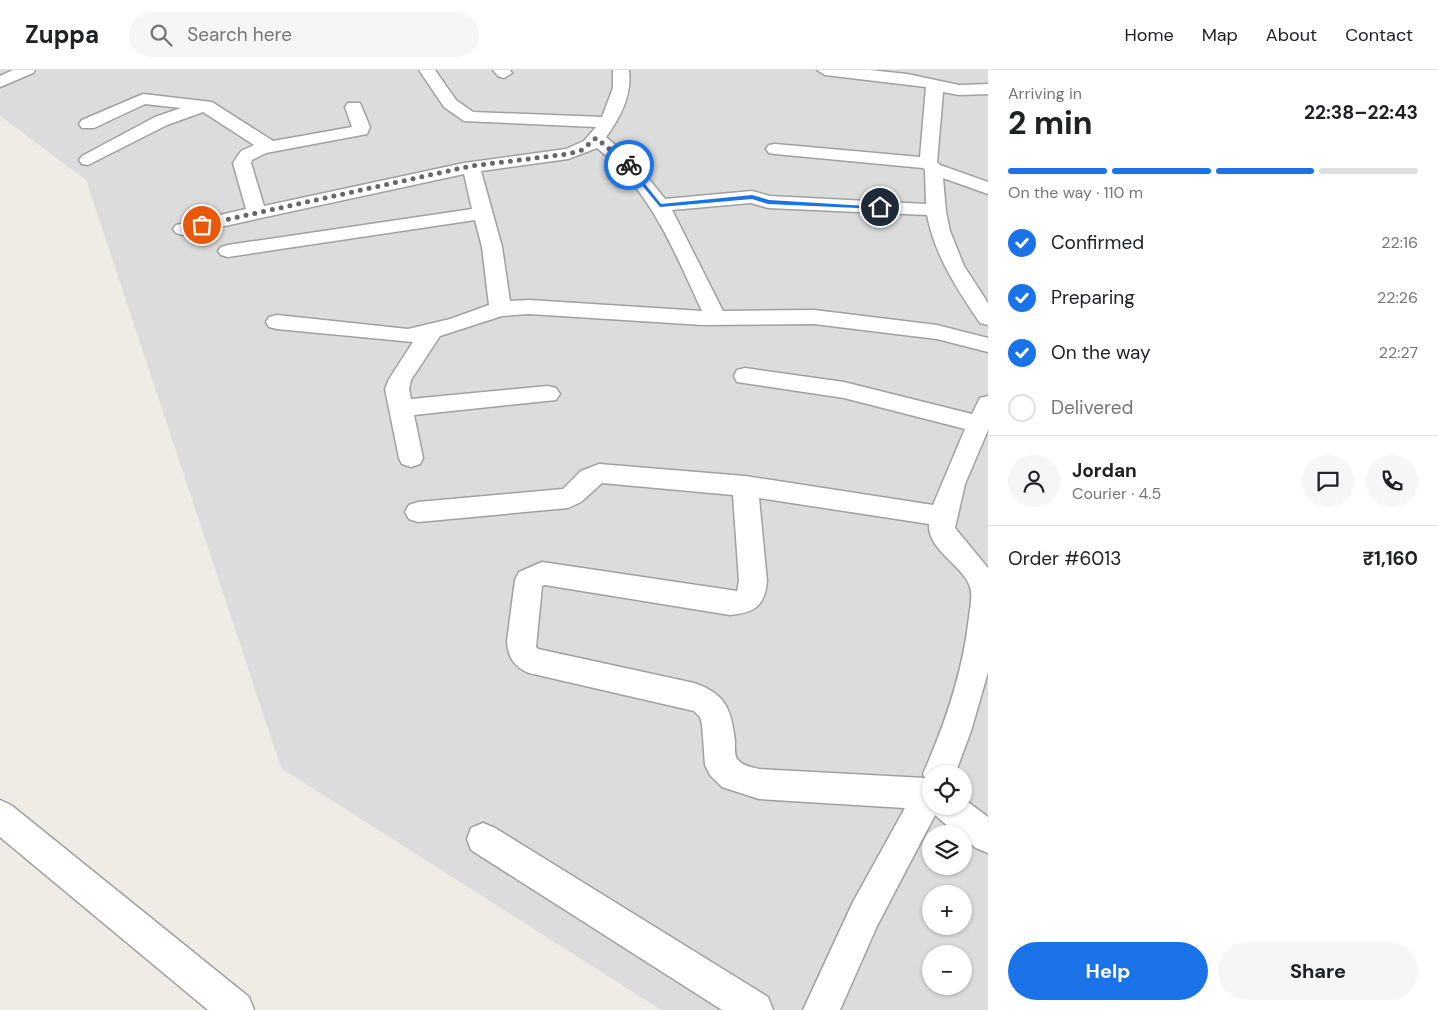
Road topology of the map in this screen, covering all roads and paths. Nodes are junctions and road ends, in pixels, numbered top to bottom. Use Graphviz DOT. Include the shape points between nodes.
graph roads {
  1 [pos="27,70"];
  2 [pos="427,70"];
  3 [pos="621,70"];
  4 [pos="826,70"];
  5 [pos="937,80"];
  6 [pos="0,82"];
  7 [pos="988,89"];
  8 [pos="206,106"];
  9 [pos="354,107"];
  10 [pos="88,124"];
  11 [pos="601,130"];
  12 [pos="270,147"];
  13 [pos="775,150"];
  14 [pos="88,160"];
  15 [pos="471,166"];
  16 [pos="931,166"];
  17 [pos="988,188"];
  18 [pos="660,206"];
  19 [pos="375,208"];
  20 [pos="936,210"];
  21 [pos="483,212"];
  22 [pos="257,213"];
  23 [pos="183,229"];
  24 [pos="228,251"];
  25 [pos="500,309"];
  26 [pos="716,318"];
  27 [pos="988,318"];
  28 [pos="278,322"];
  29 [pos="430,332"];
  30 [pos="988,345"];
  31 [pos="745,376"];
  32 [pos="548,394"];
  33 [pos="401,408"];
  34 [pos="982,427"];
  35 [pos="411,458"];
  36 [pos="745,486"];
  37 [pos="418,512"];
  38 [pos="943,516"];
  39 [pos="946,765"];
  40 [pos="922,791"];
  41 [pos="923,815"];
  42 [pos="963,815"];
  43 [pos="0,816"];
  44 [pos="988,837"];
  45 [pos="483,839"];
  46 [pos="236,1010"];
  47 [pos="755,1010"];
  48 [pos="821,1010"];
  1 -- 6 [label="street"];
  2 -- 11 [label="street" via="451,106 470,117"];
  3 -- 11 [label="street" via="619,96"];
  4 -- 5 [label="street"];
  5 -- 7 [label="street" via="959,90"];
  5 -- 16 [label="street"];
  8 -- 10 [label="street" via="143,99"];
  8 -- 12 [label="street"];
  8 -- 14 [label="street" via="161,121"];
  9 -- 12 [label="street" via="361,130"];
  11 -- 15 [label="street" via="582,150 568,154"];
  11 -- 18 [label="street"];
  12 -- 22 [label="street" via="252,151 242,163"];
  13 -- 16 [label="street"];
  15 -- 19 [label="street"];
  15 -- 21 [label="street"];
  16 -- 17 [label="street"];
  16 -- 20 [label="street"];
  18 -- 20 [label="street" via="752,197 768,202"];
  18 -- 26 [label="street"];
  19 -- 21 [label="street"];
  19 -- 22 [label="street"];
  19 -- 24 [label="street"];
  20 -- 27 [label="street" via="938,225 957,274"];
  21 -- 25 [label="street" via="492,247"];
  22 -- 23 [label="street"];
  25 -- 26 [label="street" via="529,307"];
  25 -- 29 [label="street"];
  26 -- 30 [label="street" via="814,317 937,332"];
  28 -- 29 [label="street" via="408,336"];
  29 -- 33 [label="street" via="400,380 397,389"];
  31 -- 34 [label="street" via="844,390"];
  32 -- 33 [label="street"];
  33 -- 35 [label="street"];
  34 -- 38 [label="street"];
  36 -- 37 [label="street" via="599,473 591,476 577,494 568,498"];
  36 -- 38 [label="street"];
  36 -- 40 [label="street" via="753,581 752,594 743,602 730,603 542,573 529,580 522,651 529,660 694,696 709,704 720,741 721,765 733,776 759,784"];
  38 -- 39 [label="street" via="942,531 952,546 972,564 984,586 988,610 986,652"];
  41 -- 48 [label="street" via="865,914"];
  42 -- 44 [label="street"];
  43 -- 46 [label="street"];
  45 -- 47 [label="street"];
}
